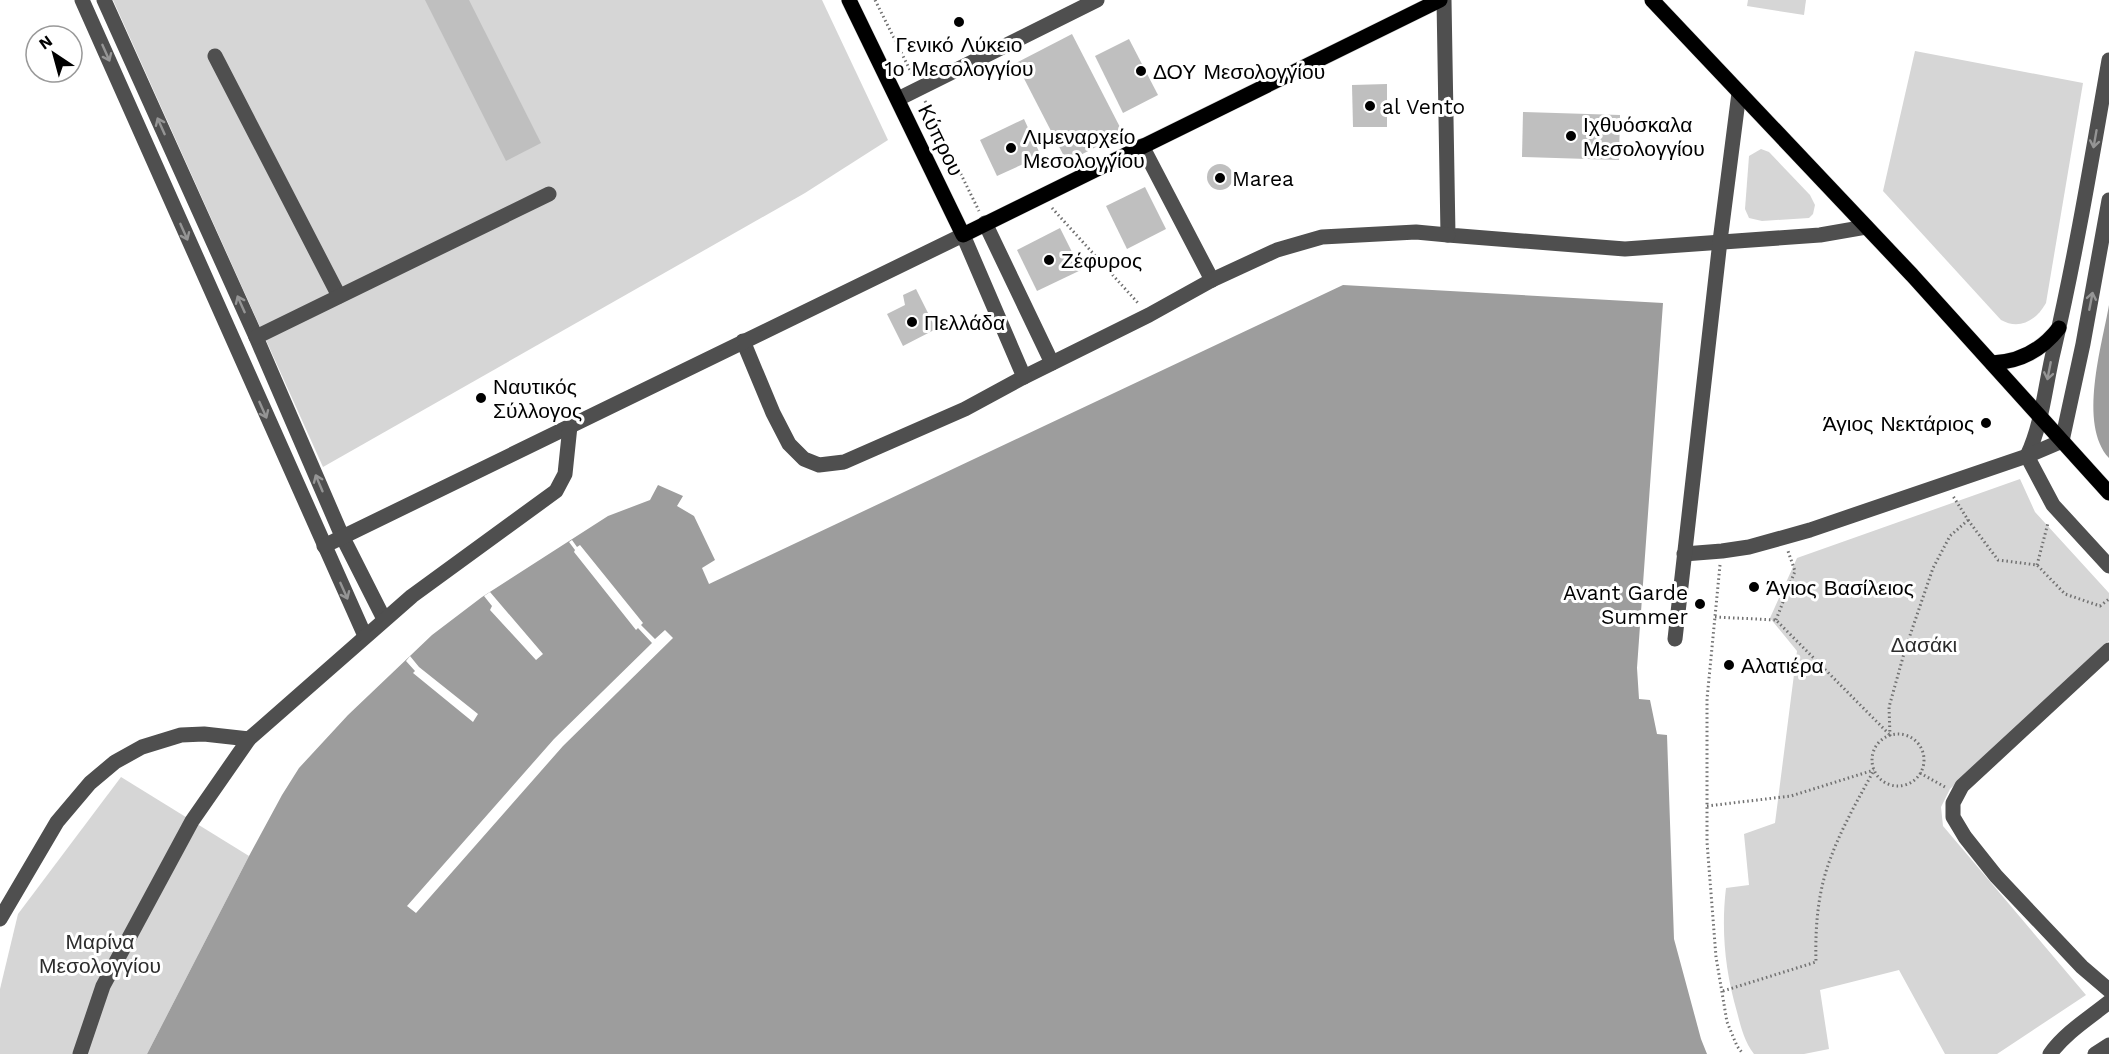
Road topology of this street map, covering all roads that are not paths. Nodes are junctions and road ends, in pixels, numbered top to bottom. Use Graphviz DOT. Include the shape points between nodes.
graph roads {
  1 [pos="82,0"];
  2 [pos="104,0"];
  3 [pos="849,0"];
  4 [pos="1097,0"];
  5 [pos="1442,0"];
  6 [pos="1652,0"];
  7 [pos="215,56"];
  8 [pos="2109,60"];
  9 [pos="1739,93"];
  10 [pos="898,99"];
  11 [pos="1142,146"];
  12 [pos="549,194"];
  13 [pos="2109,200"];
  14 [pos="985,223"];
  15 [pos="1866,226"];
  16 [pos="963,235"];
  17 [pos="1448,235"];
  18 [pos="1720,242"];
  19 [pos="1212,280"];
  20 [pos="339,296"];
  21 [pos="2059,328"];
  22 [pos="256,337"];
  23 [pos="743,341"];
  24 [pos="1052,363"];
  25 [pos="1992,363"];
  26 [pos="1024,377"];
  27 [pos="2041,417"];
  28 [pos="570,426"];
  29 [pos="2062,441"];
  30 [pos="2027,456"];
  31 [pos="2109,493"];
  32 [pos="342,536"];
  33 [pos="324,546"];
  34 [pos="1684,554"];
  35 [pos="2109,566"];
  36 [pos="384,619"];
  37 [pos="364,636"];
  38 [pos="1675,639"];
  39 [pos="2109,650"];
  40 [pos="249,739"];
  41 [pos="0,919"];
  42 [pos="2109,990"];
  43 [pos="2109,1002"];
  44 [pos="2109,1045"];
  45 [pos="80,1054"];
  46 [pos="2050,1054"];
  47 [pos="2095,1054"];
  1 -- 33 [label="street, one-way"];
  22 -- 2 [label="street, one-way"];
  3 -- 10 [label="main road, Κύπρου"];
  4 -- 10 [label="street"];
  5 -- 11 [label="main road"];
  5 -- 17 [label="street"];
  6 -- 9 [label="main road"];
  7 -- 20 [label="street"];
  8 -- 21 [label="street, one-way"];
  9 -- 15 [label="main road"];
  9 -- 18 [label="street"];
  10 -- 16 [label="main road, Κύπρου"];
  11 -- 14 [label="main road"];
  11 -- 19 [label="street"];
  12 -- 20 [label="street"];
  29 -- 13 [label="street, one-way"];
  14 -- 16 [label="main road"];
  14 -- 24 [label="street"];
  15 -- 18 [label="street" via="1820,235"];
  15 -- 25 [label="main road"];
  16 -- 23 [label="street"];
  16 -- 26 [label="street"];
  17 -- 18 [label="street" via="1625,249"];
  17 -- 19 [label="street" via="1416,232 1322,237 1277,250"];
  18 -- 34 [label="street"];
  19 -- 24 [label="street"];
  20 -- 22 [label="street"];
  21 -- 25 [label="main road" via="2028,355 2008,363"];
  21 -- 27 [label="street, one-way"];
  32 -- 22 [label="street, one-way"];
  23 -- 26 [label="street" via="789,444 804,459 819,465 844,462 886,445"];
  23 -- 28 [label="street"];
  24 -- 26 [label="street"];
  25 -- 27 [label="main road"];
  27 -- 29 [label="main road"];
  27 -- 30 [label="street"];
  28 -- 32 [label="street"];
  28 -- 36 [label="street" via="565,474 556,491"];
  29 -- 30 [label="street"];
  29 -- 31 [label="main road"];
  30 -- 34 [label="street" via="1784,538 1749,547"];
  30 -- 35 [label="street" via="2053,505"];
  32 -- 33 [label="street"];
  32 -- 36 [label="street"];
  33 -- 37 [label="street, one-way"];
  34 -- 38 [label="street"];
  36 -- 37 [label="street"];
  37 -- 40 [label="street"];
  39 -- 42 [label="street" via="1962,786 1953,803 1953,818 1979,856 2082,967"];
  40 -- 41 [label="street" via="181,735 142,747 115,762 90,783 57,822"];
  40 -- 45 [label="street" via="192,821 103,986"];
  43 -- 46 [label="street"];
  44 -- 47 [label="street"];
}
